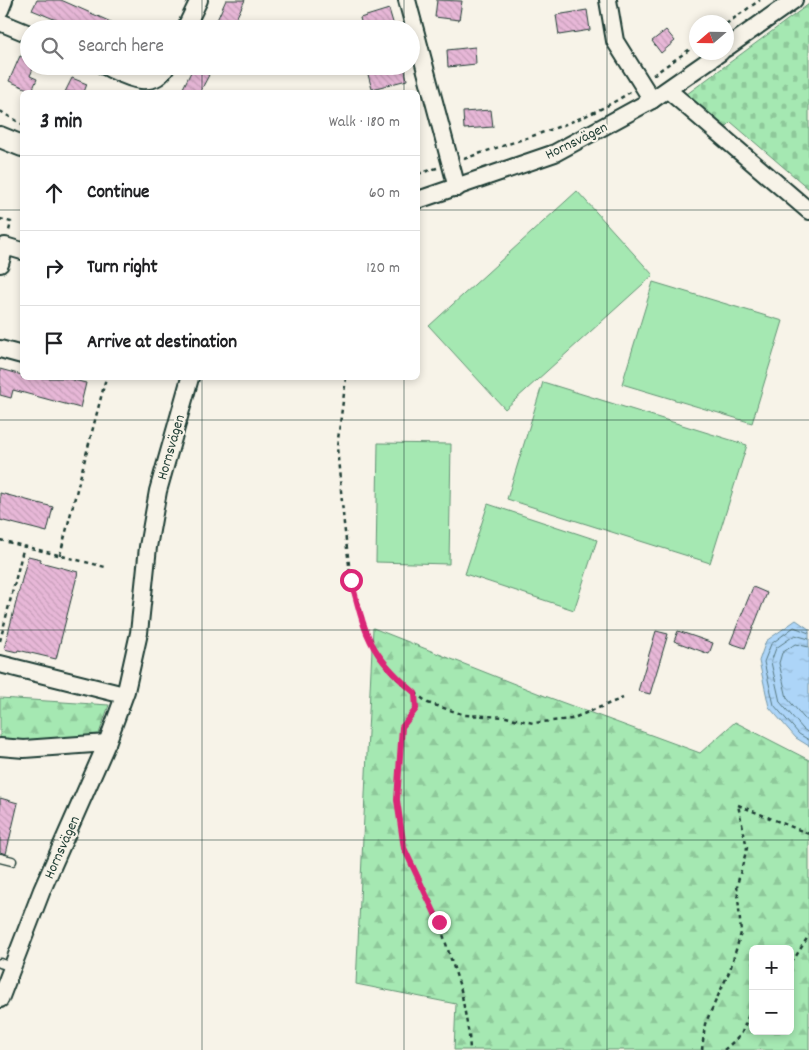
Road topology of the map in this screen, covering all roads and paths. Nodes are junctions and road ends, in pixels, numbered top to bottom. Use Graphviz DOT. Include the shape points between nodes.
graph roads {
  1 [pos="4,0"];
  2 [pos="199,0"];
  3 [pos="406,0"];
  4 [pos="608,0"];
  5 [pos="760,0"];
  6 [pos="794,0"];
  7 [pos="0,9"];
  8 [pos="734,18"];
  9 [pos="189,20"];
  10 [pos="411,20"];
  11 [pos="0,22"];
  12 [pos="20,30"];
  13 [pos="734,42"];
  14 [pos="689,50"];
  15 [pos="420,52"];
  16 [pos="709,60"];
  17 [pos="125,75"];
  18 [pos="158,75"];
  19 [pos="642,83"];
  20 [pos="668,90"];
  21 [pos="652,100"];
  22 [pos="0,110"];
  23 [pos="20,123"];
  24 [pos="0,138"];
  25 [pos="20,145"];
  26 [pos="450,163"];
  27 [pos="420,173"];
  28 [pos="456,188"];
  29 [pos="420,199"];
  30 [pos="809,211"];
  31 [pos="0,219"];
  32 [pos="5,246"];
  33 [pos="20,250"];
  34 [pos="0,264"];
  35 [pos="0,349"];
  36 [pos="20,354"];
  37 [pos="105,380"];
  38 [pos="189,380"];
  39 [pos="346,380"];
  40 [pos="0,540"];
  41 [pos="24,546"];
  42 [pos="60,555"];
  43 [pos="106,567"];
  44 [pos="1,635"];
  45 [pos="0,641"];
  46 [pos="0,664"];
  47 [pos="415,693"];
  48 [pos="124,695"];
  49 [pos="623,698"];
  50 [pos="107,743"];
  51 [pos="0,747"];
  52 [pos="809,834"];
  53 [pos="0,858"];
  54 [pos="12,861"];
  55 [pos="809,935"];
  56 [pos="794,958"];
  57 [pos="6,965"];
  58 [pos="0,999"];
  59 [pos="749,1014"];
  60 [pos="470,1050"];
  61 [pos="702,1050"];
  62 [pos="724,1050"];
  1 -- 7 [label="street"];
  2 -- 9 [label="street"];
  3 -- 10 [label="street"];
  4 -- 19 [label="street" via="615,41"];
  5 -- 8 [label="path"];
  6 -- 13 [label="street"];
  11 -- 12 [label="street"];
  14 -- 19 [label="path"];
  15 -- 26 [label="street"];
  16 -- 20 [label="street, Hornsvägen"];
  17 -- 18 [label="street" via="147,81"];
  19 -- 21 [label="street"];
  19 -- 26 [label="path" via="620,99 572,121"];
  20 -- 21 [label="street, Hornsvägen"];
  20 -- 30 [label="street"];
  21 -- 28 [label="street, Hornsvägen" via="555,153"];
  22 -- 23 [label="path"];
  24 -- 25 [label="street"];
  26 -- 27 [label="path"];
  26 -- 28 [label="street"];
  28 -- 29 [label="street, Hornsvägen"];
  31 -- 32 [label="path" via="11,222"];
  32 -- 33 [label="street"];
  32 -- 34 [label="street"];
  35 -- 36 [label="street"];
  37 -- 42 [label="path"];
  38 -- 48 [label="street, Hornsvägen" via="158,491 139,633"];
  39 -- 47 [label="path" via="338,447 351,580 364,624 377,653"];
  40 -- 41 [label="path"];
  41 -- 42 [label="path"];
  41 -- 44 [label="path"];
  42 -- 43 [label="path"];
  44 -- 45 [label="path"];
  46 -- 48 [label="street"];
  47 -- 49 [label="path" via="428,703 464,715 506,717 533,723 571,719"];
  47 -- 60 [label="path" via="416,709 402,727 397,800 404,848 439,922 461,990"];
  48 -- 50 [label="street, Hornsvägen"];
  50 -- 51 [label="street" via="24,749"];
  50 -- 57 [label="street, Hornsvägen"];
  52 -- 61 [label="path" via="738,806 747,848 737,884 741,933 730,970 705,1024"];
  53 -- 54 [label="lane"];
  55 -- 56 [label="path"];
  57 -- 58 [label="street, Hornsvägen"];
  59 -- 62 [label="path" via="741,1035"];
}
